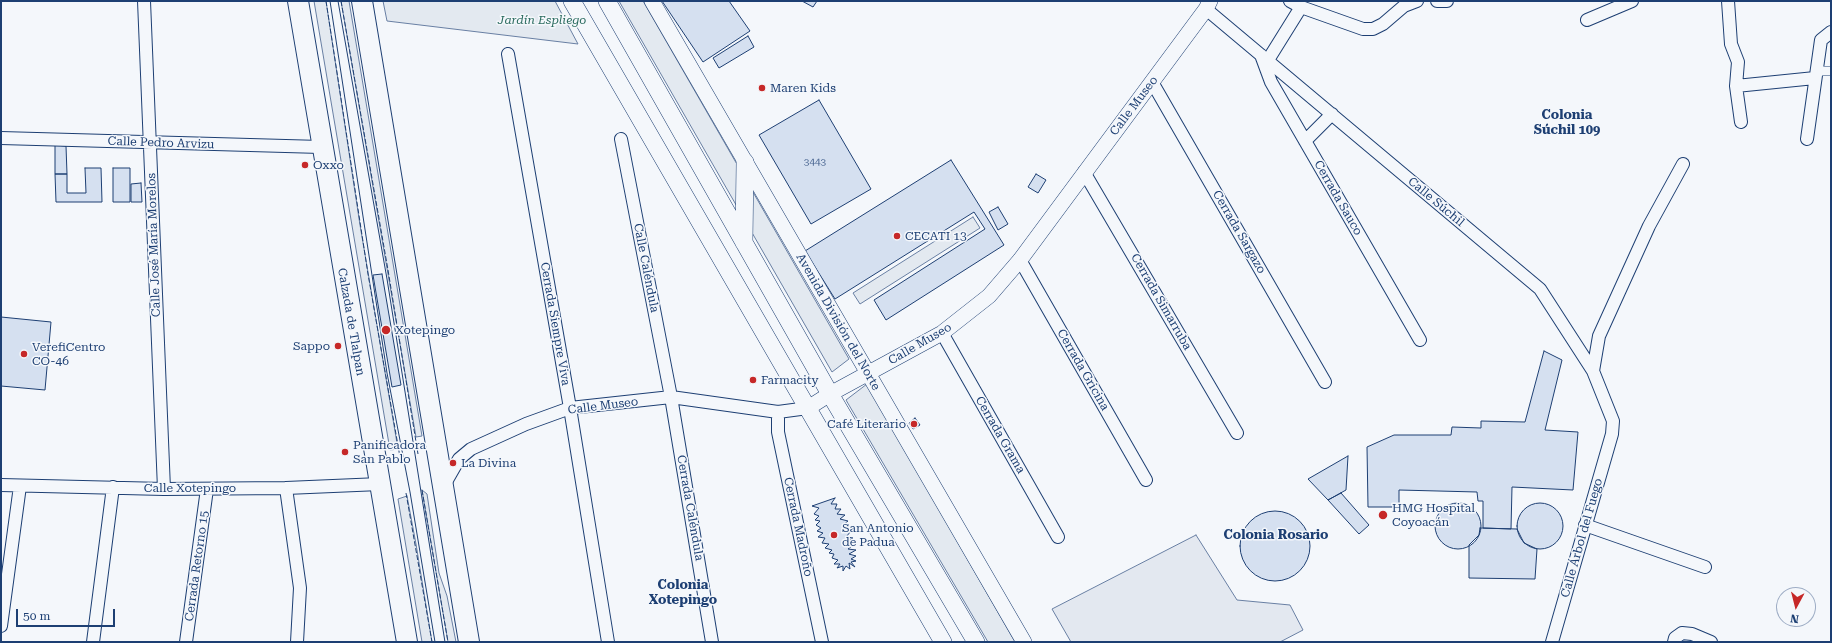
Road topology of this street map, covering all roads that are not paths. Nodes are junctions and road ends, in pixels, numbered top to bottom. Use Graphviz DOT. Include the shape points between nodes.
graph roads {
  1 [pos="144,1"];
  2 [pos="298,1"];
  3 [pos="362,1"];
  4 [pos="572,1"];
  5 [pos="607,1"];
  6 [pos="652,1"];
  7 [pos="1290,1"];
  8 [pos="1417,1"];
  9 [pos="1437,1"];
  10 [pos="1448,1"];
  11 [pos="1632,1"];
  12 [pos="1724,1"];
  13 [pos="1728,1"];
  14 [pos="1734,1"];
  15 [pos="1208,5"];
  16 [pos="1302,7"];
  17 [pos="1587,20"];
  18 [pos="1831,32"];
  19 [pos="508,54"];
  20 [pos="1264,57"];
  21 [pos="1831,71"];
  22 [pos="1816,74"];
  23 [pos="1152,82"];
  24 [pos="1736,86"];
  25 [pos="1332,114"];
  26 [pos="1741,122"];
  27 [pos="1,138"];
  28 [pos="621,139"];
  29 [pos="1807,139"];
  30 [pos="1305,142"];
  31 [pos="150,143"];
  32 [pos="321,147"];
  33 [pos="745,162"];
  34 [pos="1683,164"];
  35 [pos="1084,172"];
  36 [pos="744,243"];
  37 [pos="1020,260"];
  38 [pos="942,333"];
  39 [pos="1420,340"];
  40 [pos="1592,371"];
  41 [pos="868,374"];
  42 [pos="1325,382"];
  43 [pos="830,394"];
  44 [pos="671,398"];
  45 [pos="570,408"];
  46 [pos="808,408"];
  47 [pos="778,412"];
  48 [pos="1237,433"];
  49 [pos="1612,434"];
  50 [pos="1146,480"];
  51 [pos="380,484"];
  52 [pos="1,485"];
  53 [pos="20,486"];
  54 [pos="113,487"];
  55 [pos="286,488"];
  56 [pos="442,488"];
  57 [pos="164,489"];
  58 [pos="207,489"];
  59 [pos="1585,525"];
  60 [pos="1058,537"];
  61 [pos="1705,567"];
  62 [pos="1,626"];
  63 [pos="93,642"];
  64 [pos="186,642"];
  65 [pos="297,642"];
  66 [pos="407,642"];
  67 [pos="469,642"];
  68 [pos="608,642"];
  69 [pos="712,642"];
  70 [pos="822,642"];
  71 [pos="943,642"];
  72 [pos="976,642"];
  73 [pos="1024,642"];
  74 [pos="1552,642"];
  75 [pos="1674,642"];
  76 [pos="1711,642"];
  1 -- 31 [label="street, Calle José María Morelos"];
  2 -- 32 [label="highway, Calzada de Tlalpan"];
  3 -- 56 [label="highway"];
  4 -- 46 [label="main road"];
  5 -- 36 [label="main road"];
  6 -- 33 [label="street, Avenida División del Norte"];
  7 -- 16 [label="street"];
  8 -- 16 [label="street" via="1404,6 1373,29 1363,29"];
  9 -- 10 [label="street"];
  11 -- 17 [label="street"];
  12 -- 13 [label="street"];
  13 -- 14 [label="street"];
  13 -- 24 [label="street" via="1731,44 1738,62"];
  15 -- 20 [label="street, Calle Súchil"];
  15 -- 23 [label="street, Calle Museo"];
  16 -- 20 [label="street"];
  18 -- 22 [label="street" via="1820,40"];
  19 -- 45 [label="street, Cerrada Siempre Viva"];
  20 -- 25 [label="street, Calle Súchil"];
  20 -- 30 [label="street, Cerrada Sauco" via="1271,82"];
  21 -- 22 [label="street"];
  22 -- 24 [label="street"];
  22 -- 29 [label="street"];
  23 -- 35 [label="street, Calle Museo"];
  23 -- 42 [label="street, Cerrada Sargazo"];
  24 -- 26 [label="street"];
  25 -- 30 [label="street"];
  25 -- 40 [label="street, Calle Súchil" via="1540,289"];
  27 -- 31 [label="street, Calle Pedro Arvizu"];
  28 -- 44 [label="street, Calle Caléndula"];
  30 -- 39 [label="street, Cerrada Sauco"];
  31 -- 32 [label="street, Calle Pedro Arvizu"];
  31 -- 57 [label="street, Calle José María Morelos"];
  32 -- 51 [label="highway, Calzada de Tlalpan"];
  33 -- 36 [label="main road"];
  33 -- 41 [label="street, Avenida División del Norte"];
  34 -- 40 [label="street" via="1649,226 1599,336"];
  35 -- 37 [label="street, Calle Museo"];
  35 -- 48 [label="street, Cerrada Simarruba"];
  36 -- 43 [label="main road"];
  37 -- 38 [label="street, Calle Museo" via="989,296"];
  37 -- 50 [label="street, Cerrada Gricina"];
  38 -- 41 [label="street, Calle Museo"];
  38 -- 60 [label="street, Cerrada Grama"];
  40 -- 49 [label="street, Calle Súchil" via="1613,422"];
  41 -- 43 [label="street, Calle Museo"];
  41 -- 73 [label="street, Avenida División del Norte"];
  43 -- 46 [label="street, Calle Museo"];
  43 -- 72 [label="main road"];
  44 -- 45 [label="street, Calle Museo"];
  44 -- 47 [label="street, Calle Museo"];
  44 -- 69 [label="street, Cerrada Caléndula"];
  45 -- 56 [label="street, Calle Museo" via="526,424 471,449 459,459"];
  45 -- 68 [label="street, Cerrada Siempre Viva"];
  46 -- 47 [label="street, Calle Museo"];
  46 -- 71 [label="main road"];
  47 -- 70 [label="street, Cerrada Madroño" via="778,432"];
  49 -- 59 [label="street, Calle Árbol del Fuego"];
  51 -- 55 [label="street, Calle Xotepingo"];
  51 -- 66 [label="highway, Calzada de Tlalpan"];
  52 -- 53 [label="street, Calle Xotepingo"];
  53 -- 54 [label="street, Calle Xotepingo"];
  53 -- 62 [label="street"];
  54 -- 57 [label="street, Calle Xotepingo"];
  54 -- 63 [label="street"];
  55 -- 58 [label="street, Calle Xotepingo"];
  55 -- 65 [label="street" via="300,588"];
  56 -- 67 [label="highway"];
  57 -- 58 [label="street, Calle Xotepingo"];
  58 -- 64 [label="street, Cerrada Retorno 15"];
  59 -- 61 [label="street"];
  59 -- 74 [label="street, Calle Árbol del Fuego"];
  75 -- 76 [label="street" via="1682,633 1692,634"];
}
